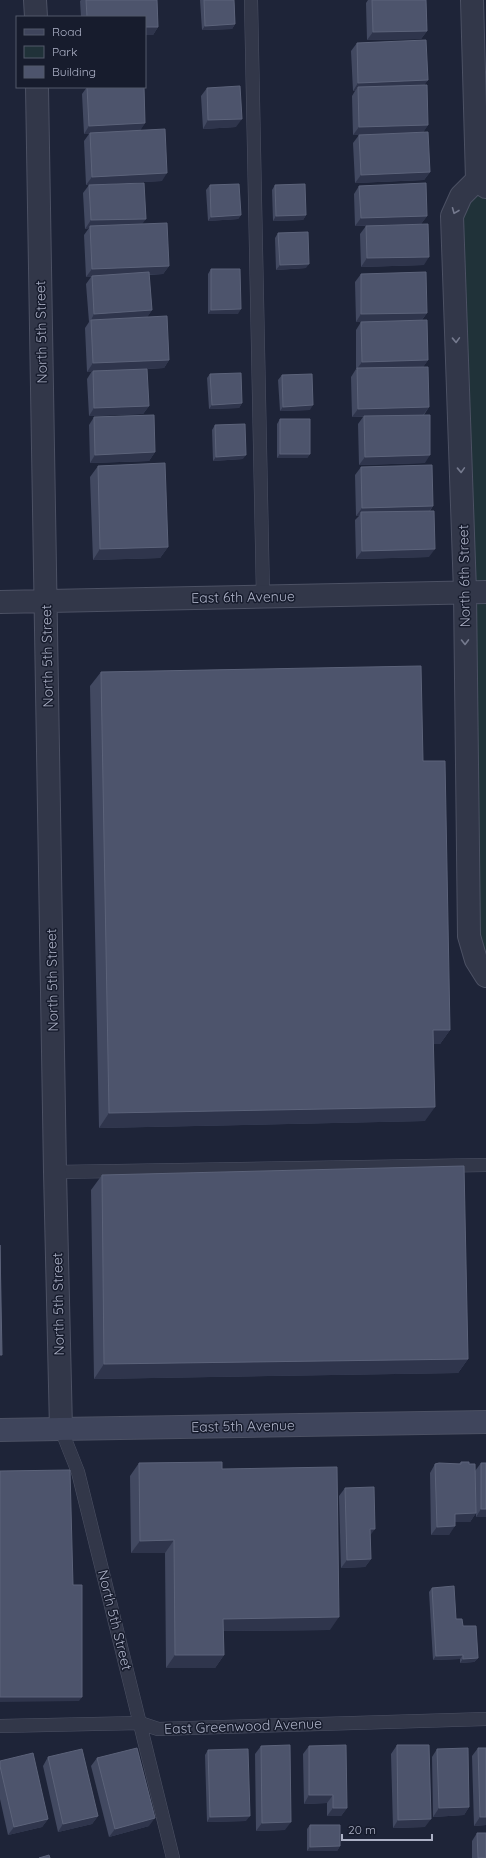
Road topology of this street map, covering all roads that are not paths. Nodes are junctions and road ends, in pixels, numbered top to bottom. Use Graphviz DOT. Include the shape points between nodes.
graph roads {
  1 [pos="35,0"];
  2 [pos="251,0"];
  3 [pos="472,0"];
  4 [pos="36,16"];
  5 [pos="37,88"];
  6 [pos="482,184"];
  7 [pos="475,592"];
  8 [pos="263,596"];
  9 [pos="46,601"];
  10 [pos="0,602"];
  11 [pos="486,976"];
  12 [pos="486,1165"];
  13 [pos="55,1172"];
  14 [pos="486,1422"];
  15 [pos="61,1429"];
  16 [pos="0,1430"];
  17 [pos="486,1719"];
  18 [pos="140,1723"];
  19 [pos="0,1726"];
  20 [pos="173,1858"];
  1 -- 4 [label="street"];
  2 -- 8 [label="lane"];
  3 -- 6 [label="street, North 6th Street"];
  5 -- 9 [label="street, North 5th Street"];
  6 -- 7 [label="street, North 6th Street, one-way" via="461,196 452,216"];
  7 -- 8 [label="street, East 6th Avenue"];
  7 -- 11 [label="street, North 6th Street, one-way" via="469,936 476,960"];
  8 -- 9 [label="street, East 6th Avenue"];
  9 -- 10 [label="street, East 6th Avenue"];
  9 -- 13 [label="street, North 5th Street"];
  12 -- 13 [label="lane"];
  13 -- 15 [label="street, North 5th Street"];
  14 -- 15 [label="main road, East 5th Avenue"];
  15 -- 16 [label="main road, East 5th Avenue"];
  15 -- 18 [label="lane, North 5th Street" via="78,1472"];
  17 -- 18 [label="lane, East Greenwood Avenue" via="158,1729"];
  18 -- 19 [label="lane, East Greenwood Avenue"];
  18 -- 20 [label="lane, North 5th Street"];
}
